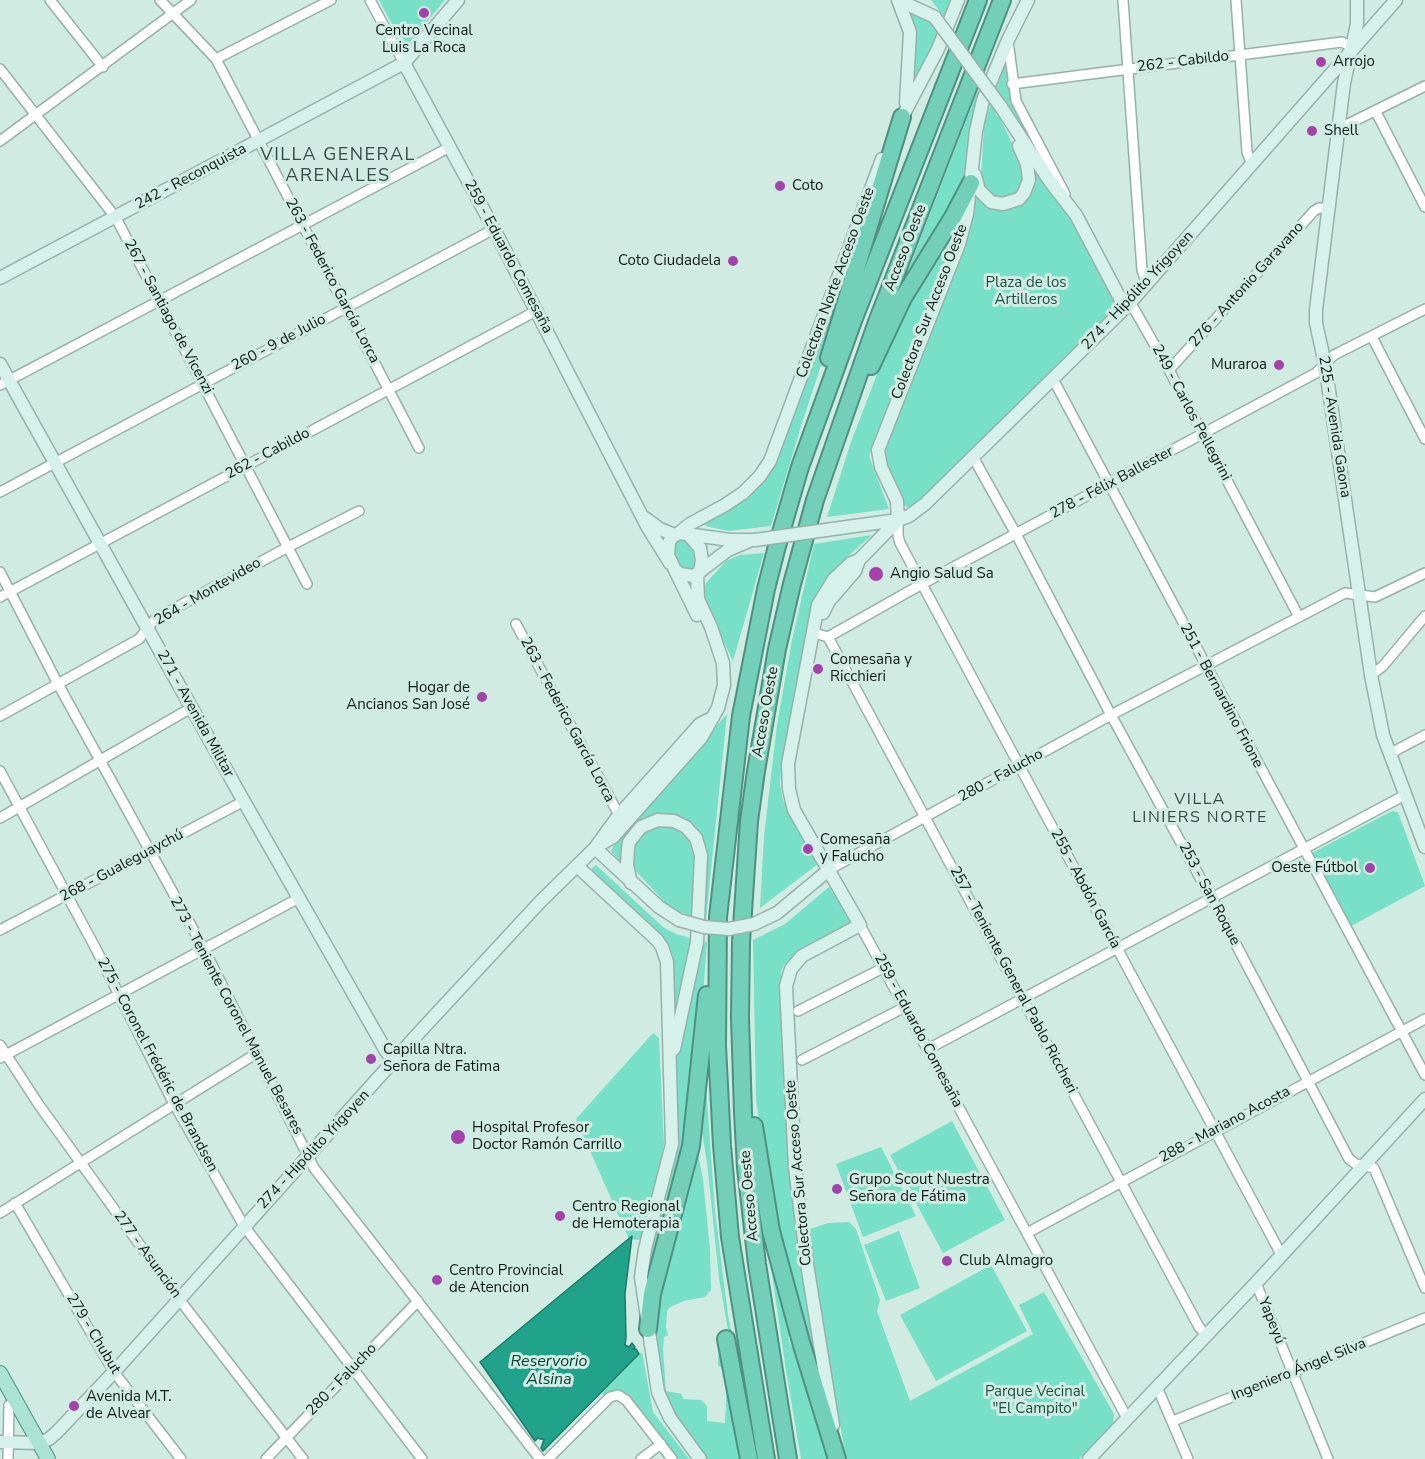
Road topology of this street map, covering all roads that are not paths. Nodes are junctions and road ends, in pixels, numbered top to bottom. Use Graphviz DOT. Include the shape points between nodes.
graph roads {
  1 [pos="50,0"];
  2 [pos="160,0"];
  3 [pos="191,0"];
  4 [pos="331,0"];
  5 [pos="370,0"];
  6 [pos="458,0"];
  7 [pos="927,0"];
  8 [pos="958,0"];
  9 [pos="978,0"];
  10 [pos="1002,0"];
  11 [pos="1028,0"];
  12 [pos="1123,0"];
  13 [pos="1236,0"];
  14 [pos="1357,0"];
  15 [pos="1396,0"];
  16 [pos="904,1"];
  17 [pos="171,14"];
  18 [pos="935,18"];
  19 [pos="1008,40"];
  20 [pos="1353,48"];
  21 [pos="1240,54"];
  22 [pos="216,59"];
  23 [pos="404,63"];
  24 [pos="103,67"];
  25 [pos="0,69"];
  26 [pos="1128,69"];
  27 [pos="1012,84"];
  28 [pos="1425,86"];
  29 [pos="1001,108"];
  30 [pos="1376,112"];
  31 [pos="903,114"];
  32 [pos="35,115"];
  33 [pos="1338,129"];
  34 [pos="0,141"];
  35 [pos="259,141"];
  36 [pos="450,147"];
  37 [pos="973,161"];
  38 [pos="1252,165"];
  39 [pos="971,183"];
  40 [pos="1328,207"];
  41 [pos="1425,207"];
  42 [pos="1076,215"];
  43 [pos="116,218"];
  44 [pos="303,225"];
  45 [pos="494,229"];
  46 [pos="0,278"];
  47 [pos="1147,285"];
  48 [pos="160,300"];
  49 [pos="1128,305"];
  50 [pos="346,308"];
  51 [pos="1425,309"];
  52 [pos="536,311"];
  53 [pos="1372,337"];
  54 [pos="0,364"];
  55 [pos="1325,364"];
  56 [pos="1169,370"];
  57 [pos="1053,379"];
  58 [pos="5,383"];
  59 [pos="203,383"];
  60 [pos="389,389"];
  61 [pos="1202,435"];
  62 [pos="1425,439"];
  63 [pos="834,442"];
  64 [pos="419,448"];
  65 [pos="972,458"];
  66 [pos="55,463"];
  67 [pos="246,466"];
  68 [pos="800,467"];
  69 [pos="1109,485"];
  70 [pos="0,492"];
  71 [pos="359,512"];
  72 [pos="642,515"];
  73 [pos="898,520"];
  74 [pos="680,534"];
  75 [pos="1016,534"];
  76 [pos="752,540"];
  77 [pos="100,544"];
  78 [pos="288,547"];
  79 [pos="672,567"];
  80 [pos="0,572"];
  81 [pos="699,573"];
  82 [pos="1425,573"];
  83 [pos="307,584"];
  84 [pos="922,584"];
  85 [pos="10,591"];
  86 [pos="1360,595"];
  87 [pos="0,597"];
  88 [pos="1299,616"];
  89 [pos="1424,619"];
  90 [pos="516,624"];
  91 [pos="147,629"];
  92 [pos="814,630"];
  93 [pos="828,637"];
  94 [pos="714,640"];
  95 [pos="1206,666"];
  96 [pos="1371,675"];
  97 [pos="58,684"];
  98 [pos="724,686"];
  99 [pos="191,708"];
  100 [pos="1111,715"];
  101 [pos="0,716"];
  102 [pos="712,718"];
  103 [pos="1425,735"];
  104 [pos="1389,754"];
  105 [pos="99,760"];
  106 [pos="1019,766"];
  107 [pos="0,771"];
  108 [pos="1405,795"];
  109 [pos="244,801"];
  110 [pos="19,807"];
  111 [pos="619,815"];
  112 [pos="0,818"];
  113 [pos="925,818"];
  114 [pos="1425,847"];
  115 [pos="595,848"];
  116 [pos="1303,849"];
  117 [pos="149,851"];
  118 [pos="577,866"];
  119 [pos="830,869"];
  120 [pos="631,883"];
  121 [pos="66,895"];
  122 [pos="299,898"];
  123 [pos="1211,898"];
  124 [pos="718,917"];
  125 [pos="860,924"];
  126 [pos="0,930"];
  127 [pos="1116,948"];
  128 [pos="204,949"];
  129 [pos="883,968"];
  130 [pos="120,994"];
  131 [pos="1023,998"];
  132 [pos="905,1007"];
  133 [pos="798,1011"];
  134 [pos="740,1018"];
  135 [pos="1425,1018"];
  136 [pos="1402,1031"];
  137 [pos="0,1045"];
  138 [pos="928,1049"];
  139 [pos="257,1053"];
  140 [pos="3,1057"];
  141 [pos="802,1060"];
  142 [pos="394,1061"];
  143 [pos="669,1069"];
  144 [pos="1425,1075"];
  145 [pos="1307,1081"];
  146 [pos="1425,1099"];
  147 [pos="174,1104"];
  148 [pos="1215,1131"];
  149 [pos="308,1156"];
  150 [pos="80,1162"];
  151 [pos="1363,1165"];
  152 [pos="1121,1181"];
  153 [pos="15,1203"];
  154 [pos="0,1213"];
  155 [pos="244,1226"];
  156 [pos="1027,1233"];
  157 [pos="1282,1256"];
  158 [pos="1256,1283"];
  159 [pos="1425,1288"];
  160 [pos="179,1299"];
  161 [pos="418,1301"];
  162 [pos="1425,1318"];
  163 [pos="648,1329"];
  164 [pos="1206,1335"];
  165 [pos="726,1340"];
  166 [pos="353,1369"];
  167 [pos="114,1371"];
  168 [pos="0,1373"];
  169 [pos="1292,1373"];
  170 [pos="1157,1387"];
  171 [pos="0,1388"];
  172 [pos="9,1405"];
  173 [pos="1127,1418"];
  174 [pos="1173,1421"];
  175 [pos="287,1438"];
  176 [pos="4,1442"];
  177 [pos="34,1443"];
  178 [pos="661,1444"];
  179 [pos="537,1455"];
  180 [pos="8,1459"];
  181 [pos="39,1459"];
  182 [pos="48,1459"];
  183 [pos="180,1459"];
  184 [pos="266,1459"];
  185 [pos="303,1459"];
  186 [pos="423,1459"];
  187 [pos="527,1459"];
  188 [pos="548,1459"];
  189 [pos="641,1459"];
  190 [pos="672,1459"];
  191 [pos="700,1459"];
  192 [pos="749,1459"];
  193 [pos="766,1459"];
  194 [pos="788,1459"];
  195 [pos="838,1459"];
  196 [pos="1089,1459"];
  197 [pos="1188,1459"];
  198 [pos="1328,1459"];
  1 -- 24 [label="street"];
  2 -- 17 [label="street, 263 - Federico García Lorca"];
  3 -- 17 [label="street"];
  4 -- 22 [label="street"];
  5 -- 23 [label="street, 259 - Eduardo Comesaña"];
  6 -- 23 [label="street, 242 - Reconquista"];
  7 -- 18 [label="street, 249 - Carlos Pellegrini"];
  8 -- 31 [label="street, Colectora Norte Acceso Oeste" via="938,49"];
  9 -- 68 [label="highway, Acceso Oeste"];
  10 -- 63 [label="highway, Acceso Oeste"];
  11 -- 19 [label="street, Colectora Sur Acceso Oeste"];
  12 -- 26 [label="street"];
  13 -- 21 [label="street"];
  14 -- 20 [label="street, 225 - Avenida Gaona"];
  15 -- 20 [label="street, 274 - Hipólito Yrigoyen"];
  16 -- 18 [label="street, 249 - Carlos Pellegrini"];
  16 -- 31 [label="street" via="910,33"];
  17 -- 22 [label="street, 263 - Federico García Lorca"];
  17 -- 24 [label="street"];
  18 -- 29 [label="street, 249 - Carlos Pellegrini, bridge"];
  19 -- 27 [label="street, 249 - Carlos Pellegrini"];
  19 -- 37 [label="street, Colectora Sur Acceso Oeste" via="983,100"];
  20 -- 21 [label="street, 262 - Cabildo" via="1342,42"];
  20 -- 33 [label="street, 225 - Avenida Gaona"];
  20 -- 38 [label="street, 274 - Hipólito Yrigoyen"];
  21 -- 26 [label="street, 262 - Cabildo"];
  21 -- 38 [label="street"];
  22 -- 35 [label="street, 263 - Federico García Lorca"];
  23 -- 35 [label="street, 242 - Reconquista"];
  23 -- 36 [label="street, 259 - Eduardo Comesaña"];
  24 -- 32 [label="street"];
  25 -- 32 [label="street, 267 - Santiago de Vicenzi"];
  26 -- 27 [label="street, 262 - Cabildo"];
  26 -- 47 [label="street" via="1142,270"];
  27 -- 42 [label="street, 249 - Carlos Pellegrini" via="1019,107"];
  28 -- 30 [label="street"];
  29 -- 37 [label="street" via="1028,164 1029,180 1024,193 1010,203 996,204 987,199 977,186"];
  29 -- 42 [label="street, 249 - Carlos Pellegrini"];
  30 -- 33 [label="street"];
  30 -- 41 [label="street"];
  31 -- 68 [label="highway" via="816,397"];
  31 -- 74 [label="street, Colectora Norte Acceso Oeste" via="867,198 770,461 743,493"];
  32 -- 34 [label="street"];
  32 -- 43 [label="street, 267 - Santiago de Vicenzi"];
  33 -- 40 [label="street, 225 - Avenida Gaona"];
  35 -- 43 [label="street, 242 - Reconquista"];
  35 -- 44 [label="street, 263 - Federico García Lorca"];
  36 -- 44 [label="street"];
  36 -- 45 [label="street, 259 - Eduardo Comesaña"];
  37 -- 39 [label="street, Colectora Sur Acceso Oeste"];
  38 -- 47 [label="street, 274 - Hipólito Yrigoyen"];
  39 -- 63 [label="highway" via="903,298"];
  39 -- 73 [label="street, Colectora Sur Acceso Oeste" via="959,244 878,450 881,467 897,501"];
  40 -- 55 [label="street, 225 - Avenida Gaona" via="1316,310"];
  40 -- 56 [label="street, 276 - Antonio Garavano" via="1314,211"];
  42 -- 49 [label="street, 249 - Carlos Pellegrini" via="1123,304"];
  43 -- 46 [label="street, 242 - Reconquista"];
  43 -- 48 [label="street, 267 - Santiago de Vicenzi"];
  44 -- 48 [label="street"];
  44 -- 50 [label="street, 263 - Federico García Lorca"];
  45 -- 50 [label="street, 260 - 9 de Julio"];
  45 -- 52 [label="street, 259 - Eduardo Comesaña"];
  47 -- 49 [label="street, 274 - Hipólito Yrigoyen"];
  48 -- 58 [label="street"];
  48 -- 59 [label="street, 267 - Santiago de Vicenzi"];
  49 -- 56 [label="street, 249 - Carlos Pellegrini" via="1133,307"];
  49 -- 57 [label="street, 274 - Hipólito Yrigoyen"];
  50 -- 59 [label="street, 260 - 9 de Julio"];
  50 -- 60 [label="street, 263 - Federico García Lorca"];
  51 -- 53 [label="street, 278 - Félix Ballester"];
  52 -- 60 [label="street, 262 - Cabildo"];
  52 -- 72 [label="street, 259 - Eduardo Comesaña"];
  53 -- 55 [label="street, 278 - Félix Ballester" via="1334,355"];
  53 -- 62 [label="street"];
  54 -- 58 [label="street, 271 - Avenida Militar"];
  55 -- 61 [label="street, 278 - Félix Ballester" via="1316,374"];
  55 -- 86 [label="street, 225 - Avenida Gaona"];
  56 -- 61 [label="street, 249 - Carlos Pellegrini"];
  57 -- 65 [label="street, 274 - Hipólito Yrigoyen"];
  57 -- 69 [label="street, 251 - Bernardino Frione"];
  58 -- 66 [label="street, 271 - Avenida Militar"];
  59 -- 66 [label="street, 260 - 9 de Julio"];
  59 -- 67 [label="street, 267 - Santiago de Vicenzi"];
  60 -- 64 [label="street, 263 - Federico García Lorca"];
  60 -- 67 [label="street, 262 - Cabildo"];
  61 -- 69 [label="street, 278 - Félix Ballester"];
  61 -- 88 [label="street, 249 - Carlos Pellegrini"];
  63 -- 134 [label="highway, Acceso Oeste" via="792,584 764,718 749,821"];
  65 -- 73 [label="street, 274 - Hipólito Yrigoyen" via="926,504"];
  65 -- 75 [label="street, 253 - San Roque"];
  66 -- 70 [label="street, 260 - 9 de Julio"];
  66 -- 77 [label="street, 271 - Avenida Militar"];
  67 -- 77 [label="street, 262 - Cabildo"];
  67 -- 78 [label="street, 267 - Santiago de Vicenzi"];
  68 -- 124 [label="highway, Acceso Oeste" via="754,647 733,776"];
  69 -- 75 [label="street, 278 - Félix Ballester"];
  69 -- 95 [label="street, 251 - Bernardino Frione"];
  71 -- 78 [label="street, 264 - Montevideo"];
  72 -- 74 [label="street, 259 - Eduardo Comesaña" via="656,526"];
  72 -- 79 [label="street, 259 - Eduardo Comesaña"];
  73 -- 76 [label="street, bridge"];
  73 -- 84 [label="street, 255 - Abdón García" via="900,543"];
  73 -- 92 [label="street, 274 - Hipólito Yrigoyen" via="859,560 855,571 829,601"];
  74 -- 76 [label="street"];
  74 -- 79 [label="street" via="669,543"];
  74 -- 81 [label="street" via="700,548"];
  75 -- 84 [label="street, 278 - Félix Ballester"];
  75 -- 100 [label="street, 253 - San Roque"];
  76 -- 81 [label="street" via="728,550"];
  77 -- 85 [label="street, 262 - Cabildo"];
  77 -- 91 [label="street, 271 - Avenida Militar"];
  78 -- 83 [label="street, 267 - Santiago de Vicenzi"];
  78 -- 91 [label="street, 264 - Montevideo" via="155,619"];
  79 -- 81 [label="street" via="689,577"];
  79 -- 94 [label="street, 259 - Eduardo Comesaña" via="704,631"];
  80 -- 85 [label="street, 273 - Teniente Coronel Manuel Besares"];
  81 -- 94 [label="street, 259 - Eduardo Comesaña" via="698,599"];
  82 -- 86 [label="street, 280 - Falucho" via="1375,597"];
  84 -- 93 [label="street, 278 - Félix Ballester"];
  84 -- 106 [label="street, 255 - Abdón García"];
  85 -- 87 [label="street, 262 - Cabildo"];
  85 -- 97 [label="street, 273 - Teniente Coronel Manuel Besares"];
  86 -- 88 [label="street, 280 - Falucho" via="1345,593"];
  86 -- 96 [label="street, 225 - Avenida Gaona"];
  88 -- 95 [label="street, 280 - Falucho"];
  89 -- 96 [label="street"];
  90 -- 111 [label="street, 263 - Federico García Lorca"];
  91 -- 97 [label="street, 264 - Montevideo" via="139,639"];
  91 -- 99 [label="street, 271 - Avenida Militar"];
  92 -- 93 [label="street"];
  92 -- 119 [label="street, 259 - Eduardo Comesaña" via="788,777 794,810"];
  93 -- 113 [label="street, 257 - Teniente General Pablo Riccheri"];
  94 -- 98 [label="street, 259 - Eduardo Comesaña" via="723,663"];
  95 -- 100 [label="street, 280 - Falucho"];
  95 -- 116 [label="street, 251 - Bernardino Frione"];
  96 -- 104 [label="street, 225 - Avenida Gaona"];
  97 -- 101 [label="street, 264 - Montevideo"];
  97 -- 105 [label="street, 273 - Teniente Coronel Manuel Besares"];
  98 -- 102 [label="street, 274 - Hipólito Yrigoyen"];
  99 -- 105 [label="street"];
  99 -- 109 [label="street, 271 - Avenida Militar"];
  100 -- 106 [label="street, 280 - Falucho"];
  100 -- 123 [label="street, 253 - San Roque"];
  102 -- 111 [label="street, 274 - Hipólito Yrigoyen" via="700,724"];
  102 -- 115 [label="street, 274 - Hipólito Yrigoyen" via="701,738 613,837"];
  103 -- 104 [label="street"];
  104 -- 108 [label="street, 225 - Avenida Gaona"];
  105 -- 110 [label="street"];
  105 -- 117 [label="street, 273 - Teniente Coronel Manuel Besares"];
  106 -- 113 [label="street, 280 - Falucho"];
  106 -- 127 [label="street, 255 - Abdón García"];
  107 -- 110 [label="street, 275 - Coronel Frédéric de Brandsen"];
  108 -- 114 [label="street, 225 - Avenida Gaona"];
  108 -- 116 [label="street"];
  109 -- 117 [label="street, 268 - Gualeguaychú"];
  109 -- 122 [label="street, 271 - Avenida Militar"];
  110 -- 112 [label="street"];
  110 -- 121 [label="street, 275 - Coronel Frédéric de Brandsen"];
  111 -- 115 [label="street, 274 - Hipólito Yrigoyen"];
  113 -- 119 [label="street, 280 - Falucho"];
  113 -- 131 [label="street, 257 - Teniente General Pablo Riccheri"];
  115 -- 118 [label="street, 274 - Hipólito Yrigoyen"];
  115 -- 120 [label="street, 280 - Falucho"];
  116 -- 123 [label="street"];
  116 -- 136 [label="street, 251 - Bernardino Frione"];
  117 -- 121 [label="street, 268 - Gualeguaychú"];
  117 -- 128 [label="street, 273 - Teniente Coronel Manuel Besares"];
  118 -- 142 [label="street, 274 - Hipólito Yrigoyen"];
  118 -- 143 [label="street" via="651,935 665,954"];
  119 -- 120 [label="street, 280 - Falucho, bridge" via="777,913 754,924 729,928 704,927 680,920"];
  119 -- 125 [label="street, 259 - Eduardo Comesaña"];
  120 -- 143 [label="street" via="627,865 629,842 641,827 658,820 674,821 696,838 701,855 697,942"];
  121 -- 126 [label="street, 268 - Gualeguaychú"];
  121 -- 130 [label="street, 275 - Coronel Frédéric de Brandsen"];
  122 -- 128 [label="street"];
  122 -- 142 [label="street, 271 - Avenida Militar"];
  123 -- 127 [label="street"];
  123 -- 145 [label="street, 253 - San Roque"];
  124 -- 163 [label="highway" via="691,1146 652,1294"];
  124 -- 193 [label="highway, Acceso Oeste" via="717,1046 726,1193"];
  125 -- 129 [label="street, 259 - Eduardo Comesaña"];
  125 -- 195 [label="street, Colectora Sur Acceso Oeste" via="802,956 791,969 786,986 797,1178"];
  127 -- 131 [label="street"];
  127 -- 148 [label="street, 255 - Abdón García"];
  128 -- 130 [label="street"];
  128 -- 139 [label="street, 273 - Teniente Coronel Manuel Besares"];
  129 -- 132 [label="street, 259 - Eduardo Comesaña"];
  129 -- 133 [label="street"];
  130 -- 140 [label="street"];
  130 -- 147 [label="street, 275 - Coronel Frédéric de Brandsen"];
  131 -- 138 [label="street"];
  131 -- 152 [label="street, 257 - Teniente General Pablo Riccheri"];
  132 -- 138 [label="street, 259 - Eduardo Comesaña"];
  132 -- 141 [label="street"];
  134 -- 194 [label="highway, Acceso Oeste" via="751,1222"];
  134 -- 195 [label="highway" via="771,1230"];
  135 -- 136 [label="street, 288 - Mariano Acosta"];
  136 -- 144 [label="street, 251 - Bernardino Frione"];
  136 -- 145 [label="street, 288 - Mariano Acosta"];
  137 -- 140 [label="street, 277 - Asunción"];
  138 -- 156 [label="street, 259 - Eduardo Comesaña"];
  139 -- 147 [label="street"];
  139 -- 149 [label="street, 273 - Teniente Coronel Manuel Besares"];
  140 -- 150 [label="street, 277 - Asunción"];
  142 -- 149 [label="street, 274 - Hipólito Yrigoyen"];
  143 -- 163 [label="street" via="672,1144 641,1277"];
  145 -- 148 [label="street, 288 - Mariano Acosta"];
  145 -- 151 [label="street, 253 - San Roque" via="1349,1159"];
  146 -- 151 [label="street"];
  147 -- 150 [label="street"];
  147 -- 155 [label="street, 275 - Coronel Frédéric de Brandsen"];
  148 -- 152 [label="street, 288 - Mariano Acosta"];
  148 -- 157 [label="street, 255 - Abdón García"];
  149 -- 155 [label="street, 274 - Hipólito Yrigoyen"];
  149 -- 161 [label="street, 273 - Teniente Coronel Manuel Besares"];
  150 -- 153 [label="street"];
  150 -- 160 [label="street, 277 - Asunción"];
  151 -- 157 [label="street"];
  151 -- 159 [label="street, 253 - San Roque" via="1377,1173"];
  152 -- 156 [label="street, 288 - Mariano Acosta"];
  152 -- 164 [label="street, 257 - Teniente General Pablo Riccheri"];
  153 -- 154 [label="street"];
  153 -- 167 [label="street, 279 - Chubut"];
  155 -- 160 [label="street, 274 - Hipólito Yrigoyen"];
  155 -- 166 [label="street, 275 - Coronel Frédéric de Brandsen"];
  156 -- 173 [label="street, 259 - Eduardo Comesaña"];
  157 -- 158 [label="street"];
  158 -- 164 [label="street"];
  158 -- 169 [label="street, Yapeyú"];
  160 -- 167 [label="street, 274 - Hipólito Yrigoyen"];
  160 -- 175 [label="street, 277 - Asunción"];
  161 -- 166 [label="street, 280 - Falucho"];
  161 -- 179 [label="street, 273 - Teniente Coronel Manuel Besares"];
  162 -- 169 [label="street, Ingeniero Ángel Silva"];
  163 -- 191 [label="street" via="661,1402"];
  164 -- 170 [label="street"];
  165 -- 192 [label="highway"];
  166 -- 175 [label="street, 280 - Falucho"];
  166 -- 186 [label="street, 275 - Coronel Frédéric de Brandsen"];
  167 -- 177 [label="street, 274 - Hipólito Yrigoyen" via="57,1432"];
  167 -- 183 [label="street, 279 - Chubut"];
  168 -- 177 [label="main road"];
  169 -- 174 [label="street, Ingeniero Ángel Silva"];
  169 -- 198 [label="street, Yapeyú"];
  170 -- 173 [label="street"];
  170 -- 174 [label="street"];
  171 -- 172 [label="main road"];
  172 -- 176 [label="street"];
  172 -- 177 [label="main road"];
  173 -- 196 [label="street"];
  174 -- 197 [label="street"];
  175 -- 184 [label="street, 280 - Falucho"];
  175 -- 185 [label="street, 277 - Asunción"];
  176 -- 177 [label="street"];
  176 -- 180 [label="street"];
  177 -- 181 [label="main road"];
  177 -- 182 [label="main road"];
  178 -- 188 [label="street" via="618,1395 610,1397"];
  178 -- 189 [label="street"];
  178 -- 190 [label="street"];
  179 -- 187 [label="street"];
}
